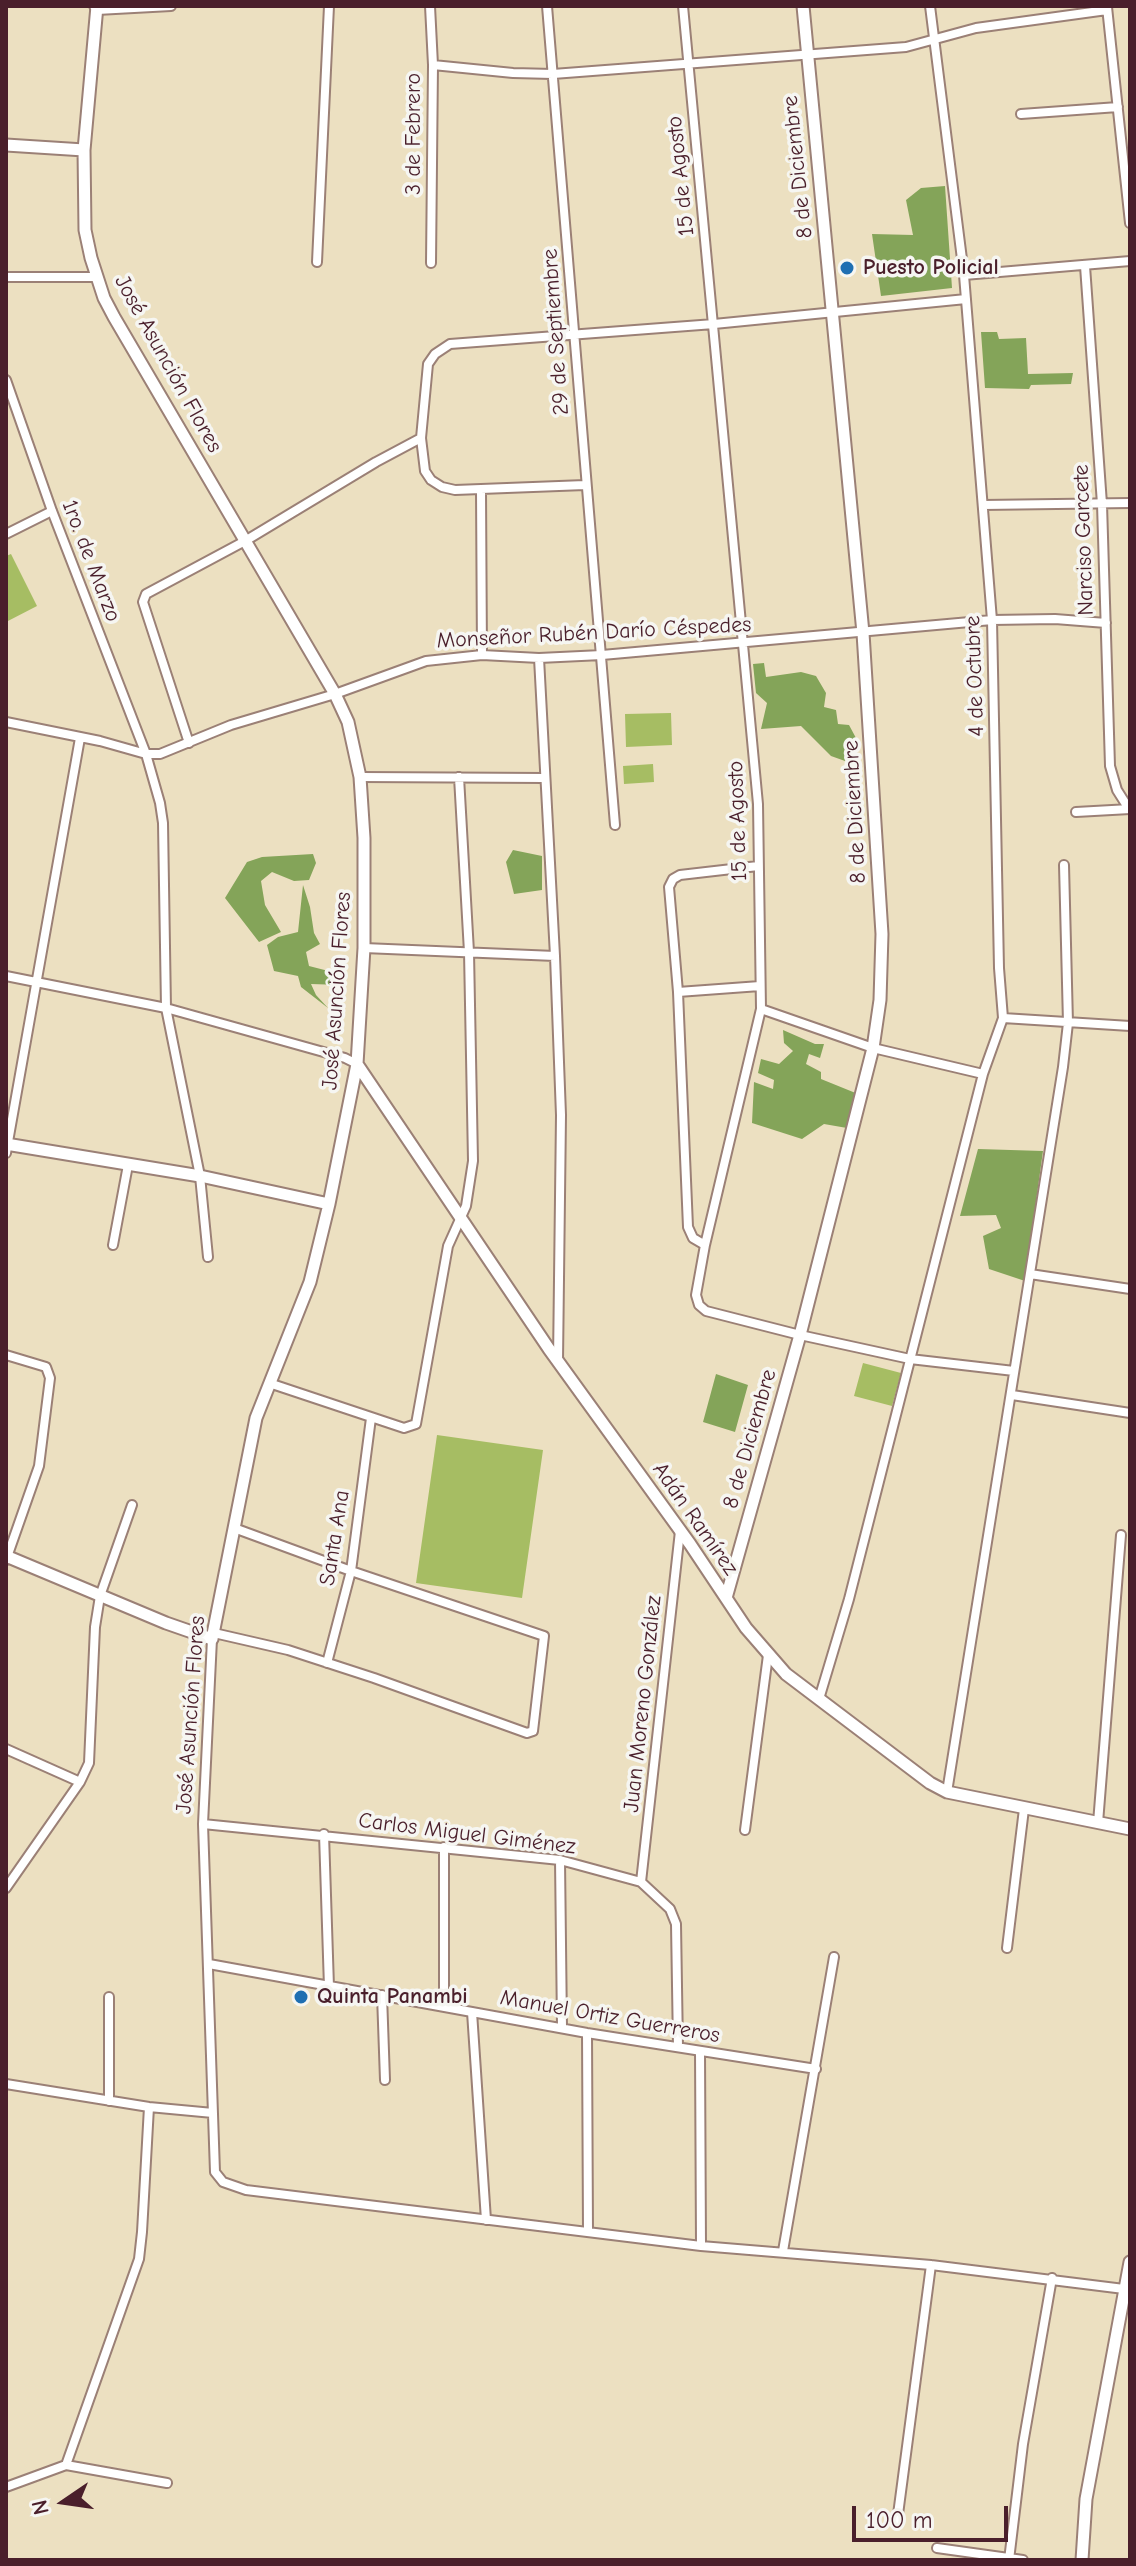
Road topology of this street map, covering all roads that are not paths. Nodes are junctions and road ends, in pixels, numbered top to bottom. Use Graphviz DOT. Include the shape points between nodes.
graph roads {
  1 [pos="171,6"];
  2 [pos="329,6"];
  3 [pos="430,6"];
  4 [pos="547,6"];
  5 [pos="683,6"];
  6 [pos="803,6"];
  7 [pos="930,6"];
  8 [pos="96,7"];
  9 [pos="1107,8"];
  10 [pos="933,39"];
  11 [pos="807,54"];
  12 [pos="688,64"];
  13 [pos="433,65"];
  14 [pos="553,74"];
  15 [pos="1118,107"];
  16 [pos="1021,114"];
  17 [pos="6,145"];
  18 [pos="84,150"];
  19 [pos="1130,223"];
  20 [pos="1130,261"];
  21 [pos="317,262"];
  22 [pos="431,263"];
  23 [pos="1085,266"];
  24 [pos="964,275"];
  25 [pos="6,277"];
  26 [pos="97,277"];
  27 [pos="966,299"];
  28 [pos="832,312"];
  29 [pos="714,324"];
  30 [pos="575,333"];
  31 [pos="6,380"];
  32 [pos="10,402"];
  33 [pos="421,438"];
  34 [pos="585,485"];
  35 [pos="481,491"];
  36 [pos="1130,503"];
  37 [pos="1102,504"];
  38 [pos="983,505"];
  39 [pos="52,511"];
  40 [pos="6,534"];
  41 [pos="245,541"];
  42 [pos="992,620"];
  43 [pos="1106,623"];
  44 [pos="863,633"];
  45 [pos="743,643"];
  46 [pos="482,655"];
  47 [pos="602,655"];
  48 [pos="539,658"];
  49 [pos="335,694"];
  50 [pos="6,722"];
  51 [pos="80,738"];
  52 [pos="189,743"];
  53 [pos="146,754"];
  54 [pos="360,777"];
  55 [pos="459,777"];
  56 [pos="545,778"];
  57 [pos="1130,809"];
  58 [pos="1076,812"];
  59 [pos="615,825"];
  60 [pos="1064,865"];
  61 [pos="758,866"];
  62 [pos="364,948"];
  63 [pos="469,952"];
  64 [pos="555,956"];
  65 [pos="6,976"];
  66 [pos="37,980"];
  67 [pos="760,986"];
  68 [pos="678,992"];
  69 [pos="166,1008"];
  70 [pos="761,1009"];
  71 [pos="1003,1018"];
  72 [pos="1068,1023"];
  73 [pos="1130,1026"];
  74 [pos="873,1048"];
  75 [pos="357,1064"];
  76 [pos="983,1074"];
  77 [pos="6,1147"];
  78 [pos="128,1165"];
  79 [pos="200,1176"];
  80 [pos="329,1204"];
  81 [pos="461,1221"];
  82 [pos="113,1245"];
  83 [pos="705,1245"];
  84 [pos="208,1257"];
  85 [pos="1030,1274"];
  86 [pos="1130,1289"];
  87 [pos="800,1335"];
  88 [pos="6,1355"];
  89 [pos="910,1359"];
  90 [pos="558,1362"];
  91 [pos="1014,1371"];
  92 [pos="269,1383"];
  93 [pos="1012,1395"];
  94 [pos="1130,1413"];
  95 [pos="371,1418"];
  96 [pos="132,1505"];
  97 [pos="234,1528"];
  98 [pos="680,1530"];
  99 [pos="1121,1535"];
  100 [pos="6,1557"];
  101 [pos="351,1571"];
  102 [pos="100,1596"];
  103 [pos="726,1598"];
  104 [pos="213,1636"];
  105 [pos="768,1655"];
  106 [pos="327,1663"];
  107 [pos="819,1699"];
  108 [pos="6,1749"];
  109 [pos="80,1782"];
  110 [pos="947,1792"];
  111 [pos="1024,1809"];
  112 [pos="1098,1823"];
  113 [pos="203,1824"];
  114 [pos="1130,1829"];
  115 [pos="745,1830"];
  116 [pos="324,1834"];
  117 [pos="444,1847"];
  118 [pos="560,1860"];
  119 [pos="641,1882"];
  120 [pos="6,1888"];
  121 [pos="1007,1948"];
  122 [pos="834,1957"];
  123 [pos="209,1964"];
  124 [pos="329,1987"];
  125 [pos="382,1995"];
  126 [pos="109,1997"];
  127 [pos="444,2005"];
  128 [pos="472,2012"];
  129 [pos="562,2027"];
  130 [pos="587,2033"];
  131 [pos="678,2047"];
  132 [pos="700,2051"];
  133 [pos="816,2069"];
  134 [pos="385,2080"];
  135 [pos="6,2084"];
  136 [pos="109,2101"];
  137 [pos="149,2107"];
  138 [pos="213,2113"];
  139 [pos="486,2220"];
  140 [pos="588,2232"];
  141 [pos="701,2246"];
  142 [pos="783,2251"];
  143 [pos="1130,2262"];
  144 [pos="931,2265"];
  145 [pos="1052,2278"];
  146 [pos="1127,2283"];
  147 [pos="66,2465"];
  148 [pos="167,2483"];
  149 [pos="6,2487"];
  150 [pos="897,2522"];
  151 [pos="937,2548"];
  152 [pos="1009,2559"];
  153 [pos="1023,2560"];
  154 [pos="1082,2560"];
  1 -- 8 [label="street"];
  2 -- 21 [label="street"];
  3 -- 13 [label="street, 3 de Febrero"];
  4 -- 14 [label="street, 29 de Septiembre"];
  5 -- 12 [label="street, 15 de Agosto"];
  6 -- 11 [label="street, 8 de Diciembre"];
  7 -- 10 [label="street, 4 de Octubre"];
  8 -- 18 [label="street, José Asunción Flores"];
  9 -- 10 [label="street"];
  9 -- 15 [label="street"];
  10 -- 11 [label="street" via="906,47"];
  10 -- 24 [label="street, 4 de Octubre"];
  11 -- 12 [label="street"];
  11 -- 28 [label="street, 8 de Diciembre"];
  12 -- 14 [label="street"];
  12 -- 29 [label="street, 15 de Agosto"];
  13 -- 14 [label="street"];
  13 -- 22 [label="street, 3 de Febrero"];
  14 -- 30 [label="street, 29 de Septiembre"];
  15 -- 16 [label="street"];
  15 -- 19 [label="street"];
  17 -- 18 [label="street"];
  18 -- 26 [label="street, José Asunción Flores" via="85,230"];
  20 -- 23 [label="street"];
  23 -- 24 [label="street"];
  23 -- 37 [label="street, Narciso Garcete"];
  24 -- 27 [label="street, 4 de Octubre"];
  25 -- 26 [label="street"];
  26 -- 41 [label="street, José Asunción Flores" via="114,317"];
  27 -- 28 [label="street"];
  27 -- 38 [label="street, 4 de Octubre"];
  28 -- 29 [label="street"];
  28 -- 44 [label="street, 8 de Diciembre"];
  29 -- 30 [label="street"];
  29 -- 45 [label="street, 15 de Agosto"];
  30 -- 33 [label="street" via="450,344 435,354 428,364"];
  30 -- 34 [label="street, 29 de Septiembre"];
  31 -- 32 [label="street, 1ro. de Marzo"];
  32 -- 39 [label="street, 1ro. de Marzo"];
  33 -- 35 [label="street" via="431,480 455,490"];
  33 -- 41 [label="street"];
  34 -- 35 [label="street"];
  34 -- 47 [label="street, 29 de Septiembre"];
  35 -- 46 [label="street"];
  36 -- 37 [label="street"];
  37 -- 38 [label="street"];
  37 -- 43 [label="street, Narciso Garcete"];
  38 -- 42 [label="street, 4 de Octubre"];
  39 -- 40 [label="street"];
  39 -- 53 [label="street, 1ro. de Marzo"];
  41 -- 49 [label="street, José Asunción Flores"];
  41 -- 52 [label="street" via="143,598"];
  42 -- 43 [label="street, Monseñor Rubén Darío Céspedes"];
  42 -- 44 [label="street, Monseñor Rubén Darío Céspedes"];
  42 -- 71 [label="street, 4 de Octubre"];
  43 -- 57 [label="street, Narciso Garcete" via="1110,766"];
  44 -- 45 [label="street, Monseñor Rubén Darío Céspedes"];
  44 -- 74 [label="street, 8 de Diciembre" via="882,934"];
  45 -- 47 [label="street, Monseñor Rubén Darío Céspedes"];
  45 -- 61 [label="street, 15 de Agosto" via="758,804"];
  46 -- 48 [label="street, Monseñor Rubén Darío Céspedes"];
  46 -- 49 [label="street, Monseñor Rubén Darío Céspedes" via="418,663"];
  47 -- 48 [label="street, Monseñor Rubén Darío Céspedes"];
  47 -- 59 [label="street, 29 de Septiembre"];
  48 -- 56 [label="street"];
  49 -- 52 [label="street, Monseñor Rubén Darío Céspedes"];
  49 -- 54 [label="street, José Asunción Flores" via="348,722"];
  50 -- 51 [label="street, Monseñor Rubén Darío Céspedes"];
  51 -- 53 [label="street, Monseñor Rubén Darío Céspedes"];
  51 -- 66 [label="street"];
  52 -- 53 [label="street, Monseñor Rubén Darío Céspedes"];
  53 -- 69 [label="street, 1ro. de Marzo" via="163,823"];
  54 -- 55 [label="street"];
  54 -- 62 [label="street, José Asunción Flores"];
  55 -- 56 [label="street"];
  55 -- 63 [label="street"];
  56 -- 64 [label="street"];
  57 -- 58 [label="street"];
  60 -- 72 [label="street"];
  61 -- 67 [label="street, 15 de Agosto"];
  61 -- 68 [label="street" via="673,879 669,887"];
  62 -- 63 [label="street"];
  62 -- 75 [label="street, José Asunción Flores"];
  63 -- 64 [label="street"];
  63 -- 81 [label="street" via="473,1161"];
  64 -- 90 [label="street" via="561,1115"];
  65 -- 66 [label="street"];
  66 -- 69 [label="street"];
  66 -- 77 [label="street"];
  67 -- 68 [label="street"];
  67 -- 70 [label="street, 15 de Agosto"];
  68 -- 83 [label="street" via="688,1227"];
  69 -- 75 [label="street"];
  69 -- 79 [label="street, 1ro. de Marzo"];
  70 -- 74 [label="street"];
  70 -- 83 [label="street, 15 de Agosto"];
  71 -- 72 [label="street"];
  71 -- 76 [label="street, 4 de Octubre"];
  72 -- 73 [label="street"];
  72 -- 85 [label="street"];
  74 -- 76 [label="street"];
  74 -- 87 [label="street, 8 de Diciembre"];
  75 -- 80 [label="street, José Asunción Flores"];
  75 -- 81 [label="street, Adán Ramírez"];
  76 -- 89 [label="street, 4 de Octubre"];
  77 -- 78 [label="street"];
  78 -- 79 [label="street"];
  78 -- 82 [label="street"];
  79 -- 80 [label="street"];
  79 -- 84 [label="street, 1ro. de Marzo"];
  80 -- 92 [label="street, José Asunción Flores" via="310,1282"];
  81 -- 90 [label="street, Adán Ramírez"];
  81 -- 95 [label="street" via="448,1246 416,1424 404,1428"];
  83 -- 87 [label="street, 15 de Agosto" via="699,1305"];
  85 -- 86 [label="street"];
  85 -- 91 [label="street"];
  87 -- 89 [label="street, 15 de Agosto"];
  87 -- 103 [label="street, 8 de Diciembre"];
  88 -- 100 [label="street" via="46,1367 50,1378 39,1466"];
  89 -- 91 [label="street, 15 de Agosto"];
  89 -- 107 [label="street, 4 de Octubre"];
  90 -- 98 [label="street, Adán Ramírez"];
  91 -- 93 [label="street"];
  92 -- 95 [label="street"];
  92 -- 97 [label="street, José Asunción Flores" via="256,1418"];
  93 -- 94 [label="street"];
  93 -- 110 [label="street"];
  95 -- 101 [label="street, Santa Ana"];
  96 -- 102 [label="street"];
  97 -- 101 [label="street"];
  97 -- 104 [label="street, José Asunción Flores"];
  98 -- 103 [label="street, Adán Ramírez"];
  98 -- 119 [label="street, Juan Moreno González"];
  99 -- 112 [label="street"];
  100 -- 102 [label="street"];
  101 -- 106 [label="street, Santa Ana"];
  101 -- 106 [label="street" via="544,1636 533,1731"];
  102 -- 104 [label="street"];
  102 -- 109 [label="street" via="89,1763"];
  103 -- 105 [label="street, Adán Ramírez"];
  104 -- 106 [label="street"];
  104 -- 113 [label="street, José Asunción Flores"];
  105 -- 107 [label="street, Adán Ramírez"];
  105 -- 115 [label="street"];
  107 -- 110 [label="street, Adán Ramírez"];
  108 -- 109 [label="street"];
  109 -- 120 [label="street"];
  110 -- 111 [label="street, Adán Ramírez"];
  111 -- 112 [label="street, Adán Ramírez"];
  111 -- 121 [label="street"];
  112 -- 114 [label="street, Adán Ramírez"];
  113 -- 116 [label="street, Carlos Miguel Giménez"];
  113 -- 123 [label="street, José Asunción Flores"];
  116 -- 117 [label="street, Carlos Miguel Giménez"];
  116 -- 124 [label="street"];
  117 -- 118 [label="street, Carlos Miguel Giménez"];
  117 -- 127 [label="street"];
  118 -- 119 [label="street, Carlos Miguel Giménez"];
  118 -- 129 [label="street"];
  119 -- 131 [label="street, Carlos Miguel Giménez" via="670,1909 676,1924"];
  122 -- 133 [label="street"];
  123 -- 124 [label="street, Manuel Ortiz Guerreros"];
  123 -- 138 [label="street, José Asunción Flores"];
  124 -- 125 [label="street, Manuel Ortiz Guerreros"];
  125 -- 127 [label="street, Manuel Ortiz Guerreros"];
  125 -- 134 [label="street"];
  126 -- 136 [label="street"];
  127 -- 128 [label="street, Manuel Ortiz Guerreros"];
  128 -- 129 [label="street, Manuel Ortiz Guerreros"];
  128 -- 139 [label="street"];
  129 -- 130 [label="street, Manuel Ortiz Guerreros"];
  130 -- 131 [label="street, Manuel Ortiz Guerreros"];
  130 -- 140 [label="street"];
  131 -- 132 [label="street, Manuel Ortiz Guerreros"];
  132 -- 133 [label="street, Manuel Ortiz Guerreros"];
  132 -- 141 [label="street"];
  133 -- 142 [label="street"];
  135 -- 136 [label="street"];
  136 -- 137 [label="street"];
  137 -- 138 [label="street"];
  137 -- 147 [label="street" via="139,2259"];
  138 -- 139 [label="street, José Asunción Flores" via="215,2172 223,2182 246,2190"];
  139 -- 140 [label="street"];
  140 -- 141 [label="street"];
  141 -- 142 [label="street"];
  142 -- 144 [label="street"];
  143 -- 146 [label="street"];
  144 -- 145 [label="street"];
  144 -- 150 [label="street"];
  145 -- 146 [label="street"];
  145 -- 152 [label="street"];
  146 -- 154 [label="street" via="1086,2499"];
  147 -- 148 [label="street"];
  147 -- 149 [label="street"];
  151 -- 152 [label="street"];
  152 -- 153 [label="street"];
}
